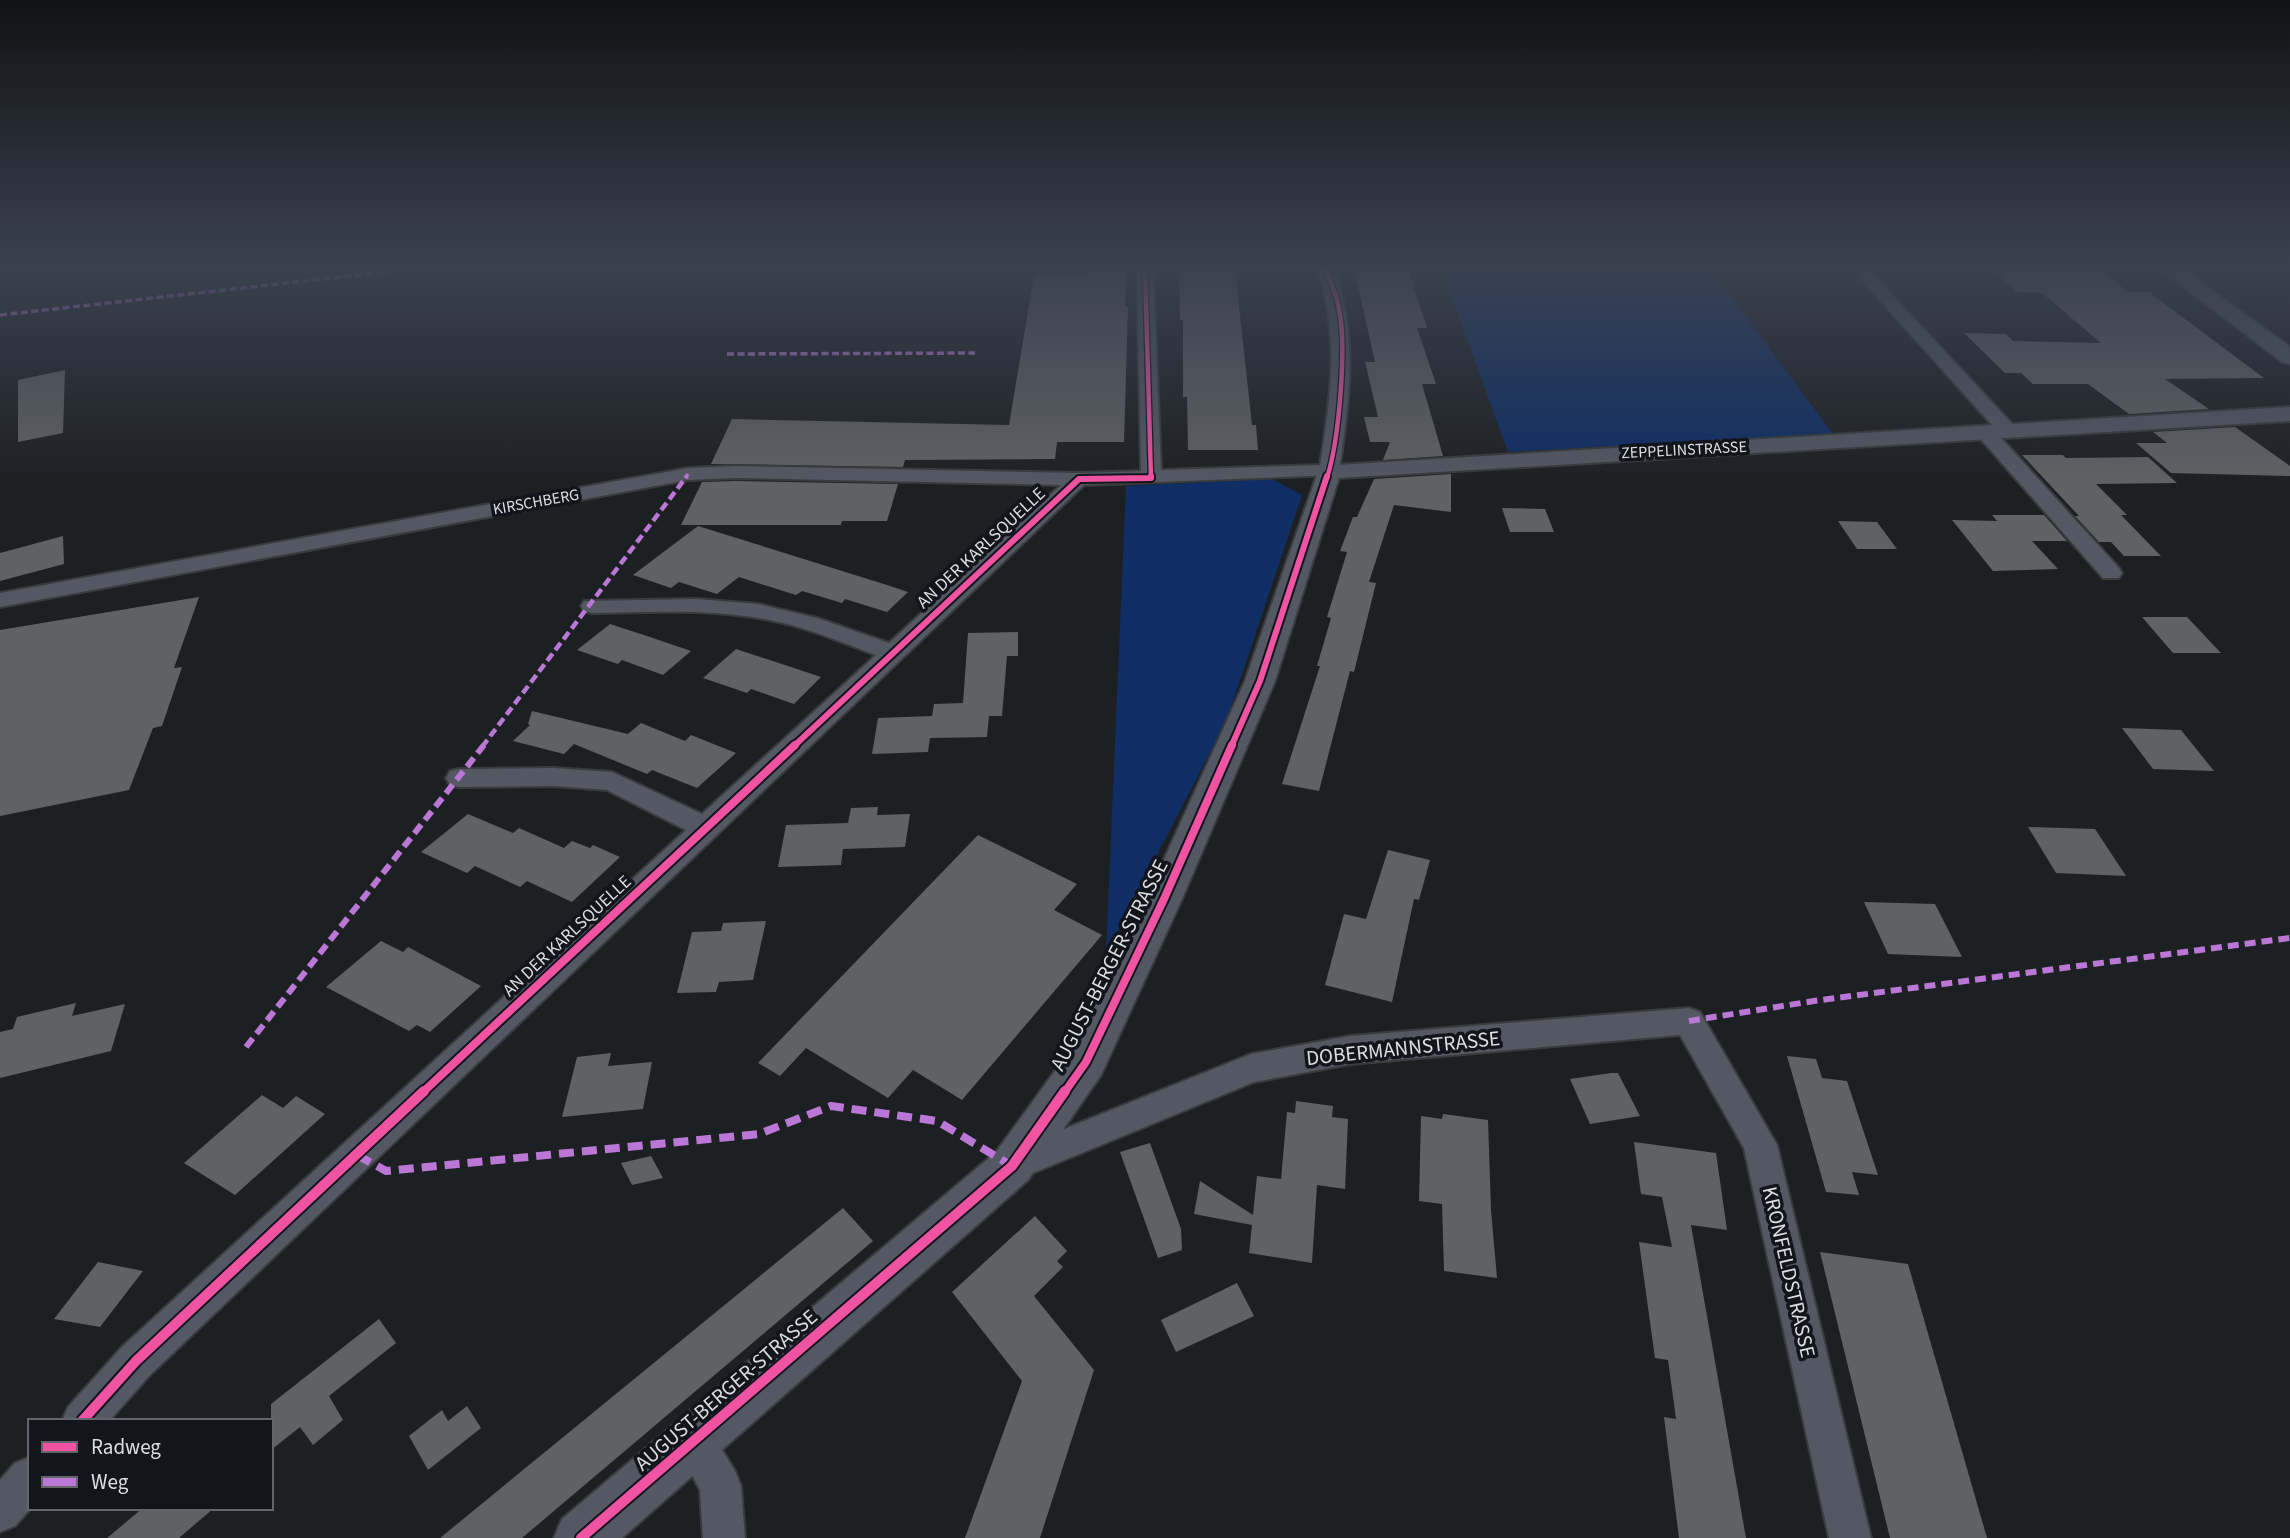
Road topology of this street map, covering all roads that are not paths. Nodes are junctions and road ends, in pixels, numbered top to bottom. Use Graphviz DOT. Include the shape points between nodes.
graph roads {
  1 [pos="1147,340"];
  2 [pos="1343,340"];
  3 [pos="1919,340"];
  4 [pos="2267,340"];
  5 [pos="2290,357"];
  6 [pos="2290,414"];
  7 [pos="1996,432"];
  8 [pos="1329,471"];
  9 [pos="1151,478"];
  10 [pos="1079,479"];
  11 [pos="2110,573"];
  12 [pos="0,600"];
  13 [pos="592,606"];
  14 [pos="892,652"];
  15 [pos="459,778"];
  16 [pos="704,827"];
  17 [pos="1689,1021"];
  18 [pos="1012,1166"];
  19 [pos="84,1419"];
  20 [pos="694,1441"];
  21 [pos="28,1480"];
  22 [pos="0,1511"];
  23 [pos="581,1538"];
  24 [pos="724,1538"];
  25 [pos="1850,1538"];
  1 -- 9 [label="street"];
  2 -- 8 [label="street"];
  3 -- 7 [label="street"];
  4 -- 5 [label="street"];
  6 -- 7 [label="street, ZEPPELINSTRASSE"];
  7 -- 8 [label="street, ZEPPELINSTRASSE"];
  7 -- 11 [label="street"];
  8 -- 9 [label="street, ZEPPELINSTRASSE"];
  8 -- 18 [label="street, AUGUST-BERGER-STRASSE" via="1259,681 1164,899 1086,1062"];
  9 -- 10 [label="street, ZEPPELINSTRASSE"];
  10 -- 12 [label="street, KIRSCHBERG" via="688,474"];
  10 -- 14 [label="street, AN DER KARLSQUELLE"];
  13 -- 14 [label="street" via="759,611"];
  14 -- 16 [label="street, AN DER KARLSQUELLE"];
  15 -- 16 [label="street" via="612,781"];
  16 -- 19 [label="street, AN DER KARLSQUELLE" via="136,1361"];
  17 -- 18 [label="street, DOBERMANNSTRASSE" via="1350,1049 1251,1068"];
  17 -- 25 [label="street, KRONFELDSTRASSE" via="1760,1145"];
  18 -- 20 [label="street, AUGUST-BERGER-STRASSE"];
  20 -- 23 [label="street, AUGUST-BERGER-STRASSE"];
  20 -- 24 [label="street" via="720,1486"];
  21 -- 22 [label="street"];
}
